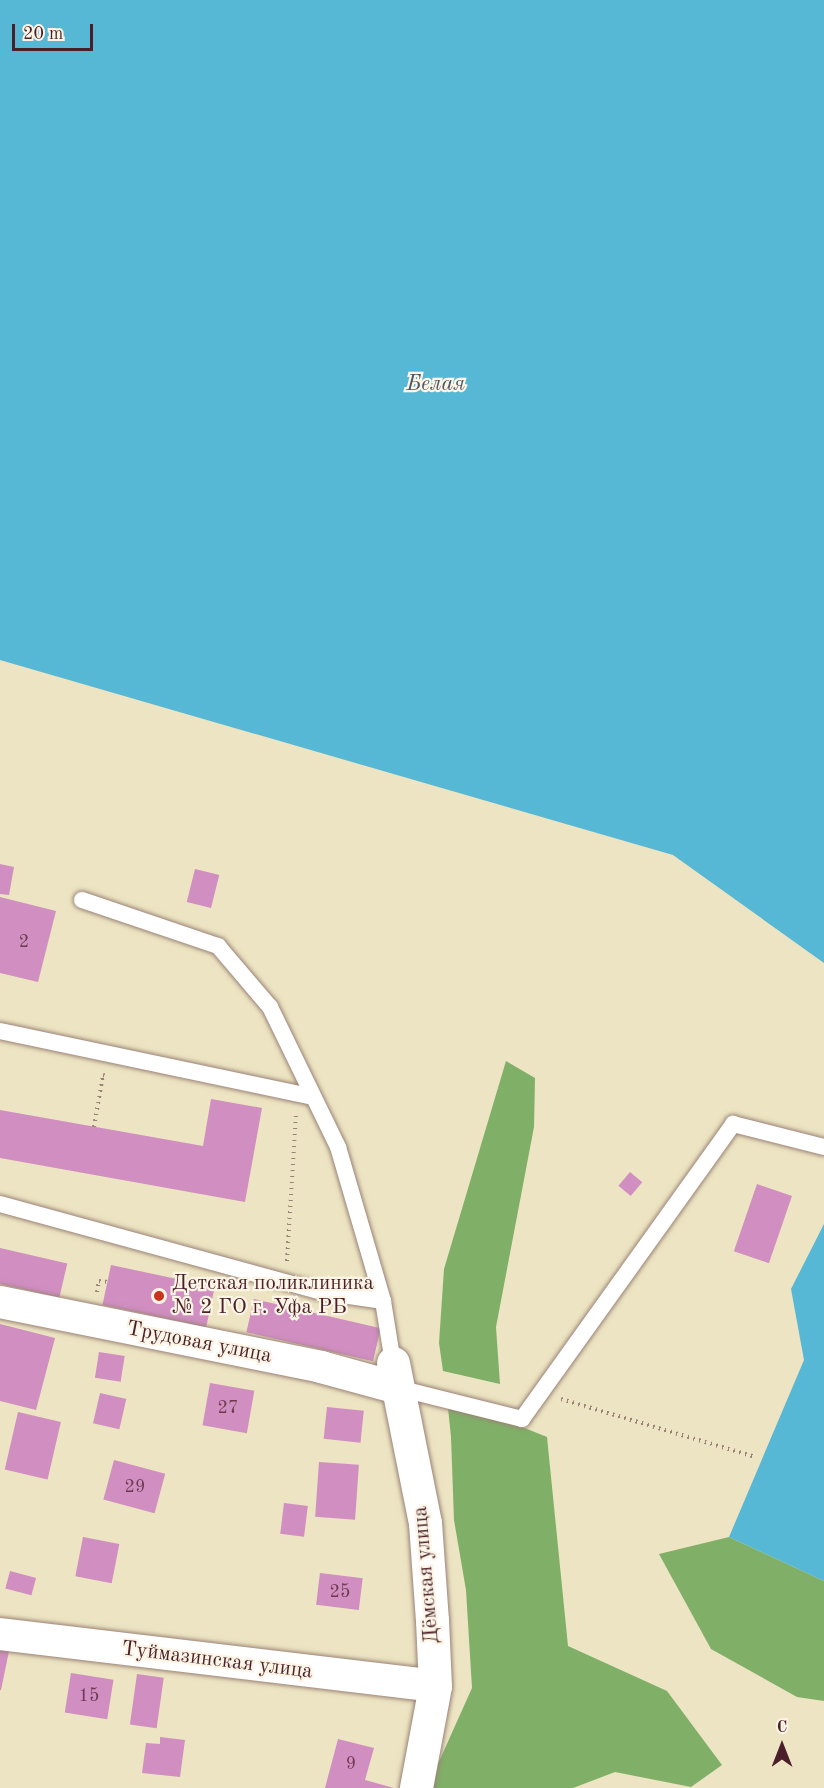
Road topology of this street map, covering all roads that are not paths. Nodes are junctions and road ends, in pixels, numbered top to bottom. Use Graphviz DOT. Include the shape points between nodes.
graph roads {
  1 [pos="82,900"];
  2 [pos="0,1031"];
  3 [pos="305,1100"];
  4 [pos="824,1147"];
  5 [pos="0,1204"];
  6 [pos="383,1301"];
  7 [pos="0,1302"];
  8 [pos="395,1375"];
  9 [pos="0,1634"];
  10 [pos="435,1686"];
  11 [pos="416,1788"];
  1 -- 3 [label="lane" via="218,946 270,1007"];
  2 -- 3 [label="lane"];
  3 -- 6 [label="lane" via="338,1147"];
  4 -- 8 [label="lane" via="733,1124 522,1419"];
  5 -- 6 [label="lane" via="322,1292"];
  6 -- 8 [label="lane"];
  7 -- 8 [label="street, Трудовая улица" via="321,1367"];
  8 -- 10 [label="street, Дёмская улица" via="425,1523"];
  9 -- 10 [label="street, Туймазинская улица"];
  10 -- 11 [label="street, Дёмская улица"];
}
